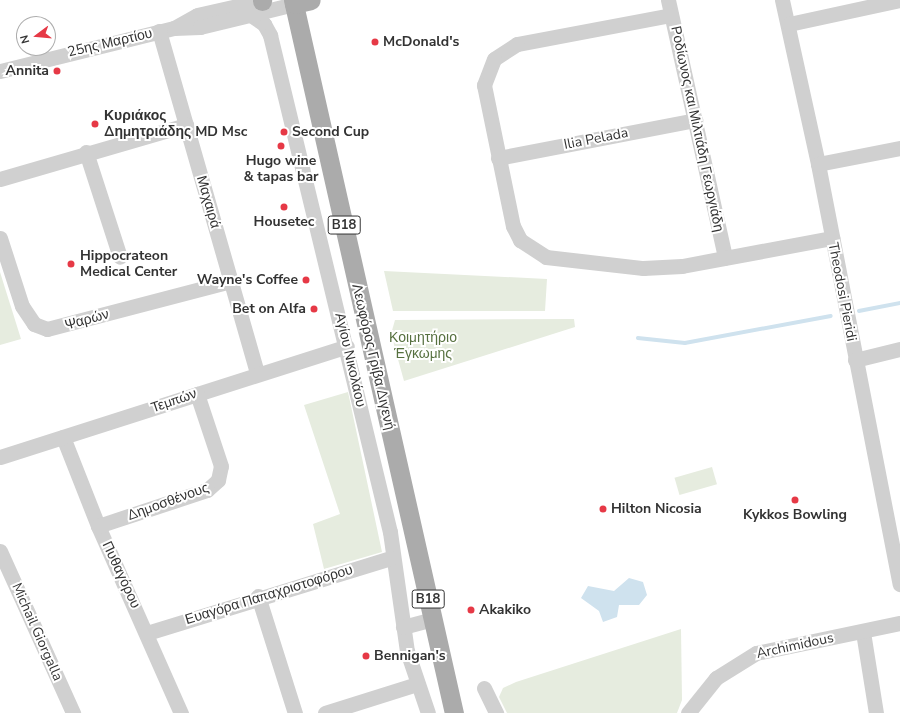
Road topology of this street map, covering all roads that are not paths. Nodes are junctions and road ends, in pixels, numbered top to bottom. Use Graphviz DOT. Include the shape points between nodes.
graph roads {
  1 [pos="668,0"];
  2 [pos="782,0"];
  3 [pos="900,0"];
  4 [pos="302,1"];
  5 [pos="882,2"];
  6 [pos="256,3"];
  7 [pos="671,15"];
  8 [pos="789,24"];
  9 [pos="159,32"];
  10 [pos="0,71"];
  11 [pos="695,120"];
  12 [pos="186,125"];
  13 [pos="900,148"];
  14 [pos="86,152"];
  15 [pos="498,158"];
  16 [pos="818,164"];
  17 [pos="0,178"];
  18 [pos="0,238"];
  19 [pos="832,238"];
  20 [pos="120,257"];
  21 [pos="725,258"];
  22 [pos="231,281"];
  23 [pos="347,346"];
  24 [pos="900,349"];
  25 [pos="855,360"];
  26 [pos="257,373"];
  27 [pos="197,394"];
  28 [pos="63,437"];
  29 [pos="0,457"];
  30 [pos="98,526"];
  31 [pos="0,551"];
  32 [pos="391,558"];
  33 [pos="900,584"];
  34 [pos="258,596"];
  35 [pos="433,619"];
  36 [pos="900,623"];
  37 [pos="403,627"];
  38 [pos="863,632"];
  39 [pos="147,633"];
  40 [pos="417,684"];
  41 [pos="484,688"];
  42 [pos="73,713"];
  43 [pos="181,713"];
  44 [pos="295,713"];
  45 [pos="325,713"];
  46 [pos="428,713"];
  47 [pos="454,713"];
  48 [pos="464,713"];
  49 [pos="496,713"];
  50 [pos="688,713"];
  51 [pos="876,713"];
  1 -- 7 [label="street, Ροδίωνος και Μιλτιάδη Γεωργιάδη"];
  2 -- 8 [label="street, Theodosi Pieridi"];
  3 -- 5 [label="street"];
  4 -- 6 [label="street, 25ης Μαρτίου"];
  4 -- 35 [label="main road, Λεωφόρος Γρίβα Διγενή / B18"];
  4 -- 48 [label="main road, Λεωφόρος Γρίβα Διγενή / B18"];
  5 -- 8 [label="street"];
  6 -- 9 [label="street, 25ης Μαρτίου" via="197,15 174,28"];
  6 -- 23 [label="street, Αγίου Νικολάου" via="270,35"];
  7 -- 11 [label="street, Ροδίωνος και Μιλτιάδη Γεωργιάδη"];
  7 -- 15 [label="street" via="504,50 486,71 484,85"];
  8 -- 16 [label="street, Theodosi Pieridi"];
  9 -- 10 [label="street, 25ης Μαρτίου"];
  9 -- 12 [label="street, Μαχαιρά"];
  11 -- 15 [label="street, Ilia Pelada"];
  11 -- 21 [label="street, Ροδίωνος και Μιλτιάδη Γεωργιάδη"];
  12 -- 14 [label="street"];
  12 -- 22 [label="street, Μαχαιρά"];
  13 -- 16 [label="street"];
  14 -- 17 [label="street"];
  14 -- 20 [label="street"];
  15 -- 21 [label="street" via="513,226 532,251 546,257 643,268"];
  16 -- 19 [label="street, Theodosi Pieridi"];
  18 -- 22 [label="street, Ψαρών" via="22,306 34,324 47,329"];
  19 -- 21 [label="street"];
  19 -- 25 [label="street, Theodosi Pieridi"];
  22 -- 26 [label="street, Μαχαιρά"];
  23 -- 26 [label="street, Τεμπών"];
  23 -- 32 [label="street, Αγίου Νικολάου" via="390,532"];
  24 -- 25 [label="street"];
  25 -- 33 [label="street, Theodosi Pieridi"];
  26 -- 27 [label="street, Τεμπών"];
  27 -- 28 [label="street, Τεμπών"];
  27 -- 30 [label="street, Δημοσθένους" via="221,466 218,480 207,490"];
  28 -- 29 [label="street, Τεμπών"];
  28 -- 30 [label="street, Πυθαγόρου"];
  30 -- 39 [label="street, Πυθαγόρου"];
  31 -- 42 [label="street, Michail Giorgalla"];
  32 -- 34 [label="street, Ευαγόρα Παπαχριστοφόρου"];
  32 -- 37 [label="street, Αγίου Νικολάου"];
  34 -- 39 [label="street, Ευαγόρα Παπαχριστοφόρου"];
  34 -- 44 [label="street"];
  35 -- 37 [label="street"];
  35 -- 47 [label="main road, Λεωφόρος Γρίβα Διγενή / B18"];
  36 -- 38 [label="street, Archimidous"];
  37 -- 40 [label="street, Αγίου Νικολάου"];
  38 -- 50 [label="street, Archimidous" via="771,649 743,658 704,689"];
  38 -- 51 [label="street"];
  39 -- 43 [label="street, Πυθαγόρου"];
  40 -- 45 [label="street"];
  40 -- 46 [label="street, Αγίου Νικολάου"];
  41 -- 49 [label="street"];
}
